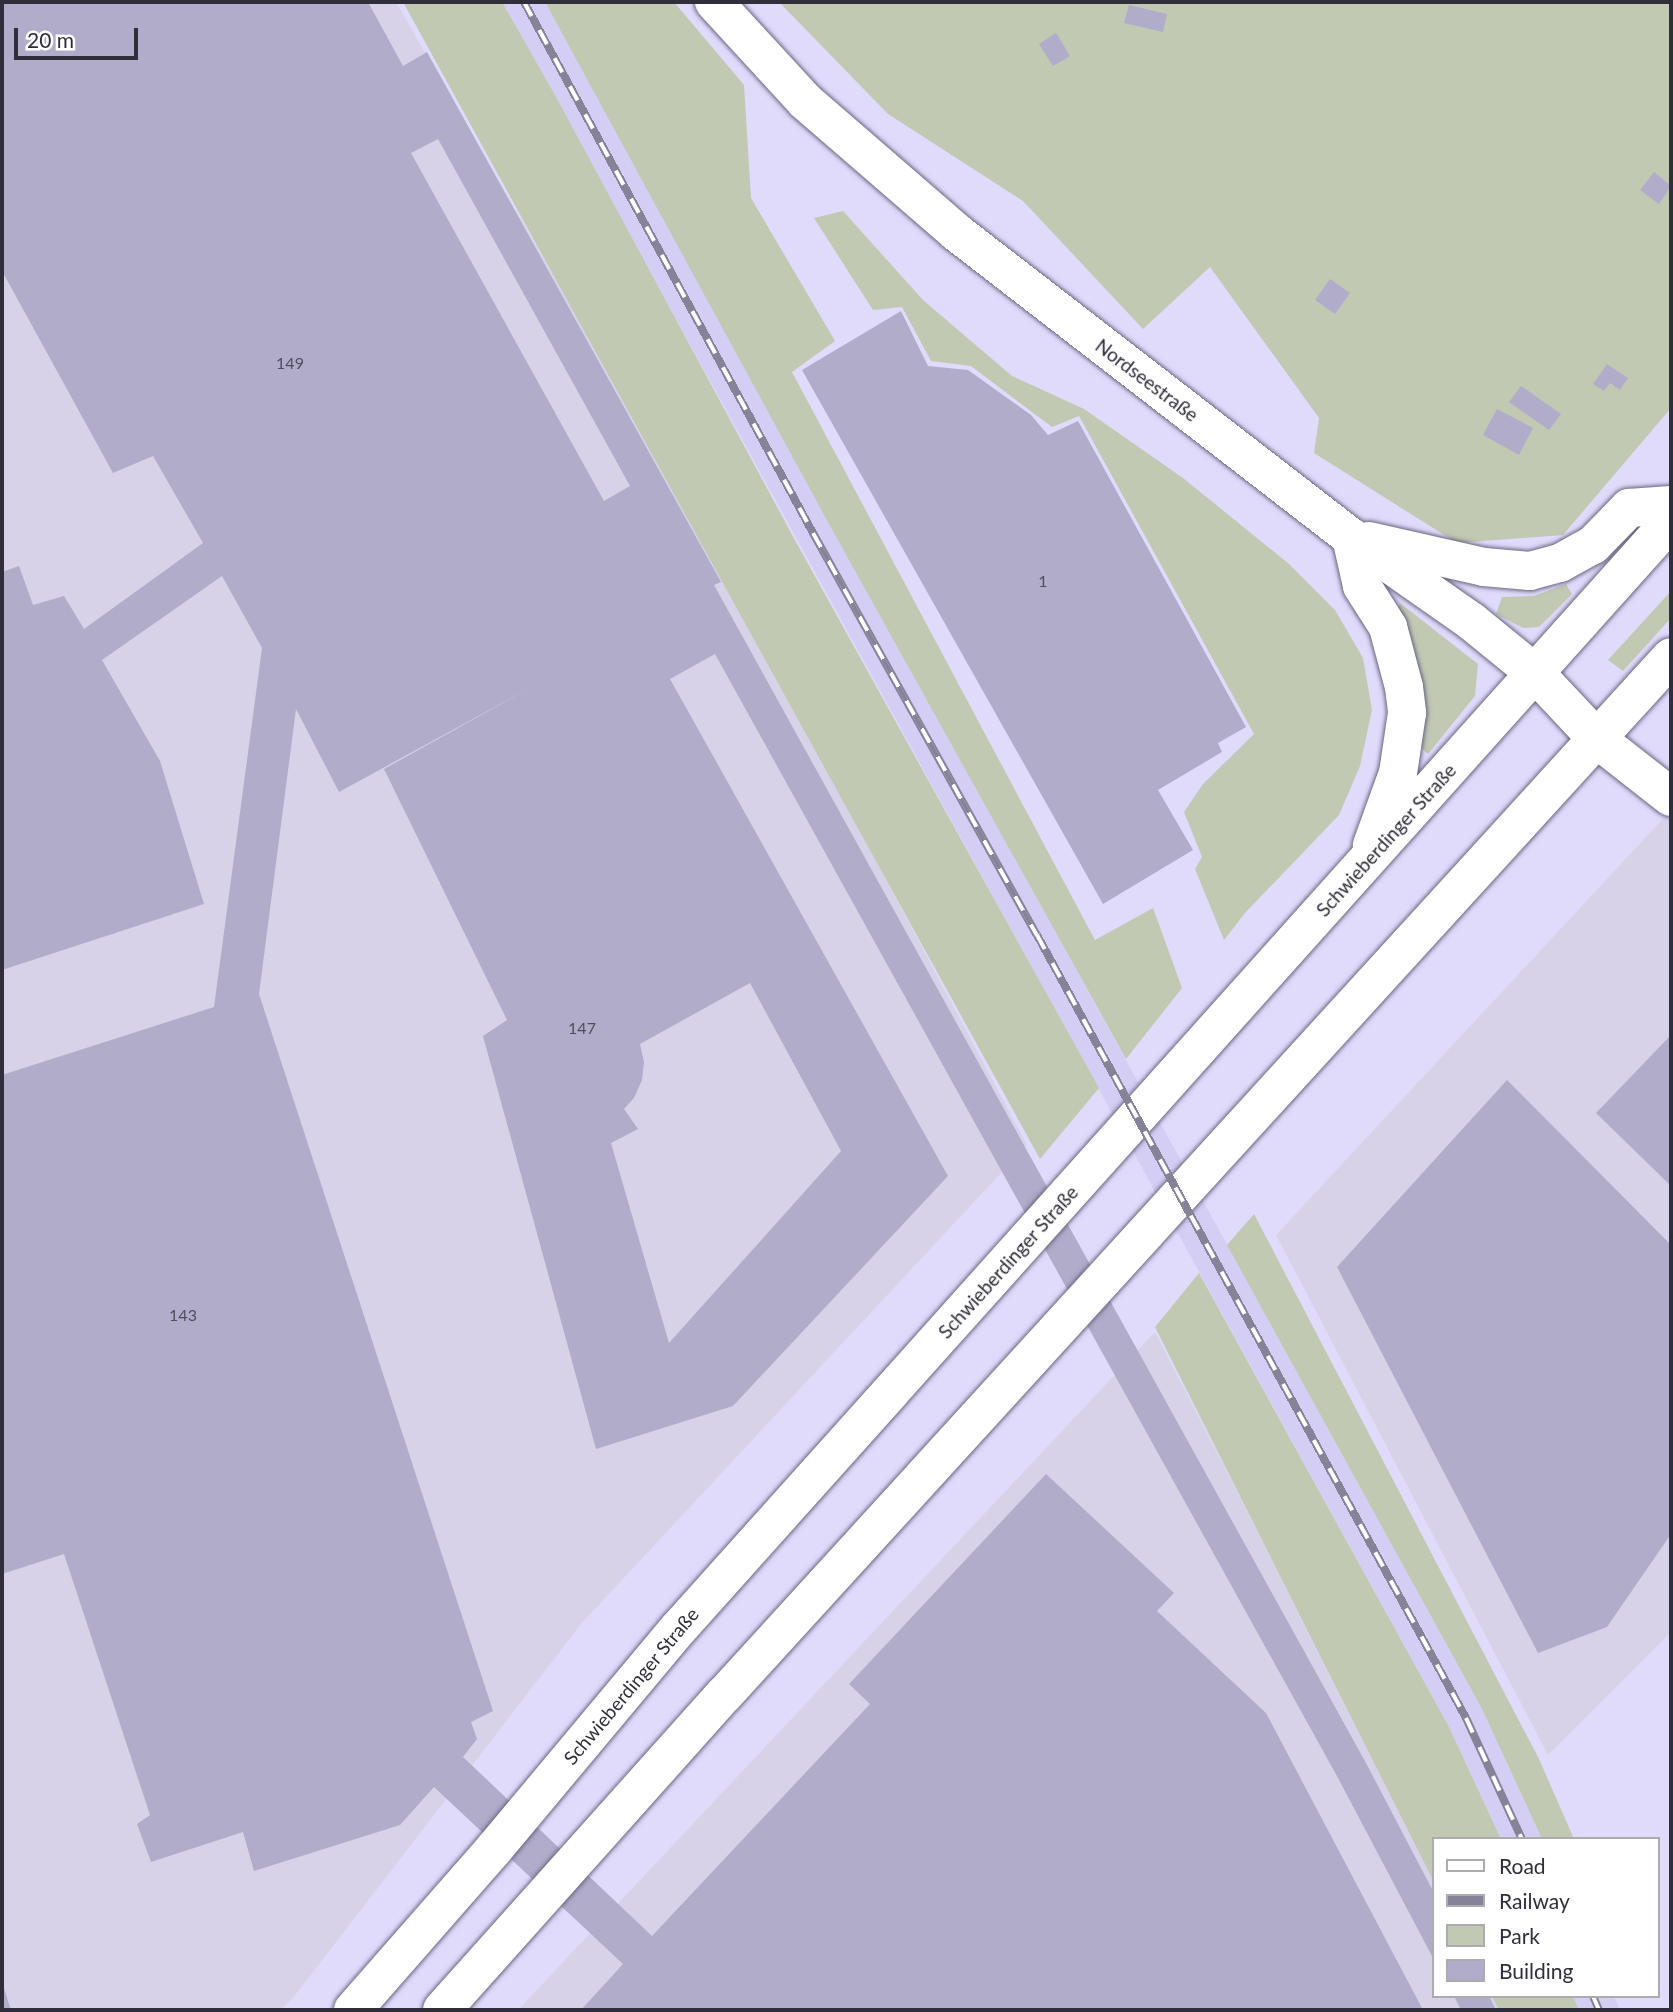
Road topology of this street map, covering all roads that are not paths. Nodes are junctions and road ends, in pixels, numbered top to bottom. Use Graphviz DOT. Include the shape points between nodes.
graph roads {
  1 [pos="713,2"];
  2 [pos="1671,505"];
  3 [pos="1671,521"];
  4 [pos="1351,537"];
  5 [pos="1671,657"];
  6 [pos="1536,674"];
  7 [pos="1597,739"];
  8 [pos="1671,797"];
  9 [pos="1365,864"];
  10 [pos="353,2010"];
  11 [pos="442,2010"];
  1 -- 4 [label="main road, Nordseestraße" via="805,101 945,223"];
  2 -- 4 [label="main road" via="1629,509 1593,545 1560,563 1530,571 1485,567"];
  3 -- 6 [label="main road, Schwieberdinger Straße"];
  4 -- 6 [label="main road, Nordseestraße" via="1471,621"];
  4 -- 9 [label="main road" via="1362,586 1388,628 1407,713 1398,773"];
  5 -- 7 [label="main road"];
  6 -- 7 [label="main road, Nordseestraße"];
  6 -- 9 [label="main road, Schwieberdinger Straße"];
  7 -- 8 [label="main road, Nordseestraße"];
  7 -- 11 [label="main road"];
  9 -- 10 [label="main road, Schwieberdinger Straße" via="679,1628"];
}
